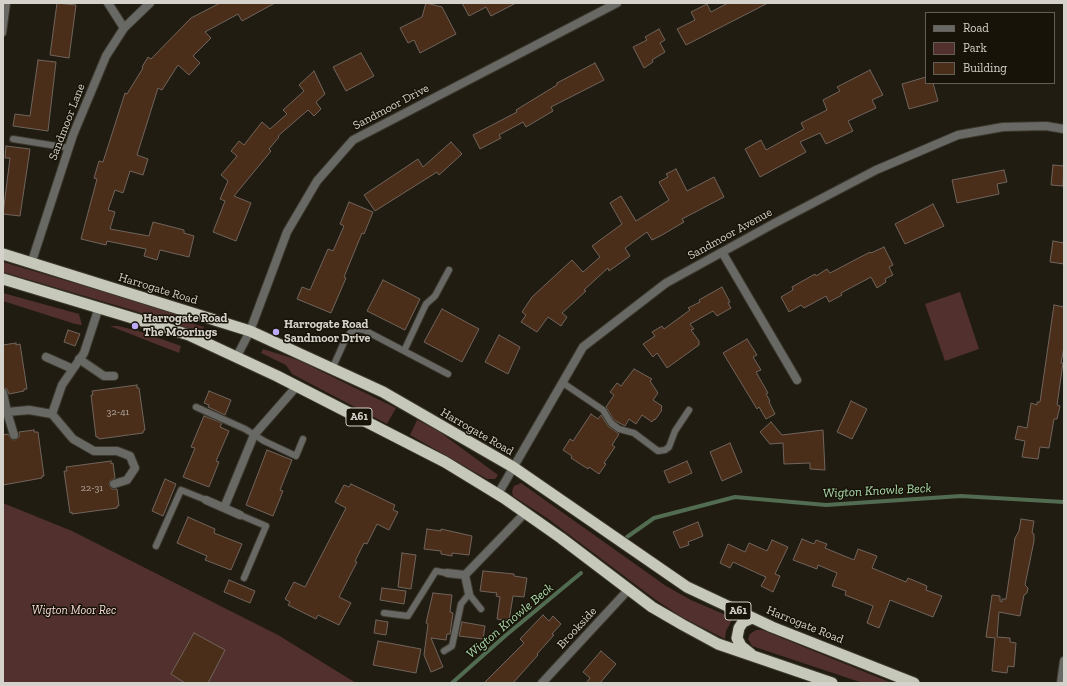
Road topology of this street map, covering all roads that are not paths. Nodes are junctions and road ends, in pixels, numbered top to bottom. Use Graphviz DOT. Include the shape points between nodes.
graph roads {
  1 [pos="7,3"];
  2 [pos="108,3"];
  3 [pos="150,3"];
  4 [pos="616,3"];
  5 [pos="124,28"];
  6 [pos="3,33"];
  7 [pos="1064,129"];
  8 [pos="13,139"];
  9 [pos="69,148"];
  10 [pos="722,252"];
  11 [pos="3,254"];
  12 [pos="31,264"];
  13 [pos="449,270"];
  14 [pos="3,279"];
  15 [pos="99,307"];
  16 [pos="250,331"];
  17 [pos="404,351"];
  18 [pos="237,356"];
  19 [pos="46,357"];
  20 [pos="79,360"];
  21 [pos="73,369"];
  22 [pos="332,369"];
  23 [pos="448,374"];
  24 [pos="114,376"];
  25 [pos="797,380"];
  26 [pos="563,383"];
  27 [pos="297,386"];
  28 [pos="3,393"];
  29 [pos="196,407"];
  30 [pos="689,410"];
  31 [pos="7,412"];
  32 [pos="52,414"];
  33 [pos="14,435"];
  34 [pos="254,435"];
  35 [pos="303,439"];
  36 [pos="513,468"];
  37 [pos="114,484"];
  38 [pos="498,494"];
  39 [pos="206,500"];
  40 [pos="224,508"];
  41 [pos="526,513"];
  42 [pos="240,515"];
  43 [pos="156,546"];
  44 [pos="447,573"];
  45 [pos="465,575"];
  46 [pos="244,578"];
  47 [pos="629,589"];
  48 [pos="469,594"];
  49 [pos="482,609"];
  50 [pos="384,613"];
  51 [pos="752,618"];
  52 [pos="444,651"];
  53 [pos="756,658"];
  54 [pos="1064,661"];
  55 [pos="908,682"];
  56 [pos="542,683"];
  57 [pos="832,683"];
  58 [pos="1061,683"];
  1 -- 6 [label="lane"];
  2 -- 5 [label="street"];
  3 -- 5 [label="street, Sandmoor Lane"];
  4 -- 16 [label="street, Sandmoor Drive" via="353,140 317,181 287,232"];
  5 -- 9 [label="street, Sandmoor Lane" via="106,56"];
  7 -- 10 [label="street, Sandmoor Avenue" via="1046,126 1003,127 958,135 876,170"];
  8 -- 9 [label="lane"];
  9 -- 12 [label="street, Sandmoor Lane"];
  10 -- 25 [label="street"];
  10 -- 26 [label="street, Sandmoor Avenue" via="666,283 583,347"];
  11 -- 12 [label="highway, Harrogate Road / A61"];
  12 -- 16 [label="highway, Harrogate Road / A61"];
  13 -- 17 [label="lane" via="435,296 426,304"];
  14 -- 15 [label="highway, A61"];
  15 -- 18 [label="highway, A61" via="189,335"];
  15 -- 20 [label="street" via="84,353"];
  16 -- 18 [label="street, Sandmoor Drive"];
  16 -- 22 [label="highway, Harrogate Road / A61"];
  17 -- 22 [label="lane" via="358,329 346,338"];
  17 -- 23 [label="lane"];
  18 -- 27 [label="highway, A61"];
  19 -- 21 [label="street"];
  20 -- 21 [label="street"];
  20 -- 24 [label="street" via="104,376"];
  21 -- 32 [label="street" via="62,385"];
  22 -- 36 [label="highway, Harrogate Road / A61" via="383,392"];
  26 -- 30 [label="lane" via="603,410 619,429 634,434 658,451 669,447 675,431"];
  26 -- 36 [label="street, Sandmoor Avenue"];
  27 -- 34 [label="street"];
  27 -- 38 [label="highway, A61" via="445,462"];
  28 -- 31 [label="street"];
  29 -- 34 [label="lane"];
  31 -- 32 [label="street" via="29,410"];
  31 -- 33 [label="street"];
  32 -- 37 [label="street" via="76,444 94,451 116,450 130,456 135,468 127,480"];
  34 -- 35 [label="lane" via="296,456"];
  34 -- 40 [label="street"];
  36 -- 38 [label="street, Sandmoor Avenue"];
  36 -- 51 [label="highway, Harrogate Road / A61" via="687,587"];
  38 -- 41 [label="highway, A61"];
  39 -- 40 [label="street"];
  39 -- 43 [label="lane" via="182,490"];
  40 -- 42 [label="street"];
  41 -- 45 [label="street"];
  41 -- 47 [label="highway, A61"];
  42 -- 46 [label="lane" via="266,526"];
  44 -- 45 [label="street"];
  44 -- 50 [label="lane" via="436,571 408,616"];
  45 -- 48 [label="street"];
  47 -- 53 [label="highway, A61" via="652,607 718,644"];
  47 -- 56 [label="street, Brookside"];
  48 -- 49 [label="lane"];
  48 -- 52 [label="lane" via="460,604 452,646"];
  51 -- 53 [label="highway, A61" via="743,622 737,638 741,646"];
  51 -- 55 [label="highway, Harrogate Road / A61"];
  53 -- 57 [label="highway, A61"];
  54 -- 58 [label="street"];
}
